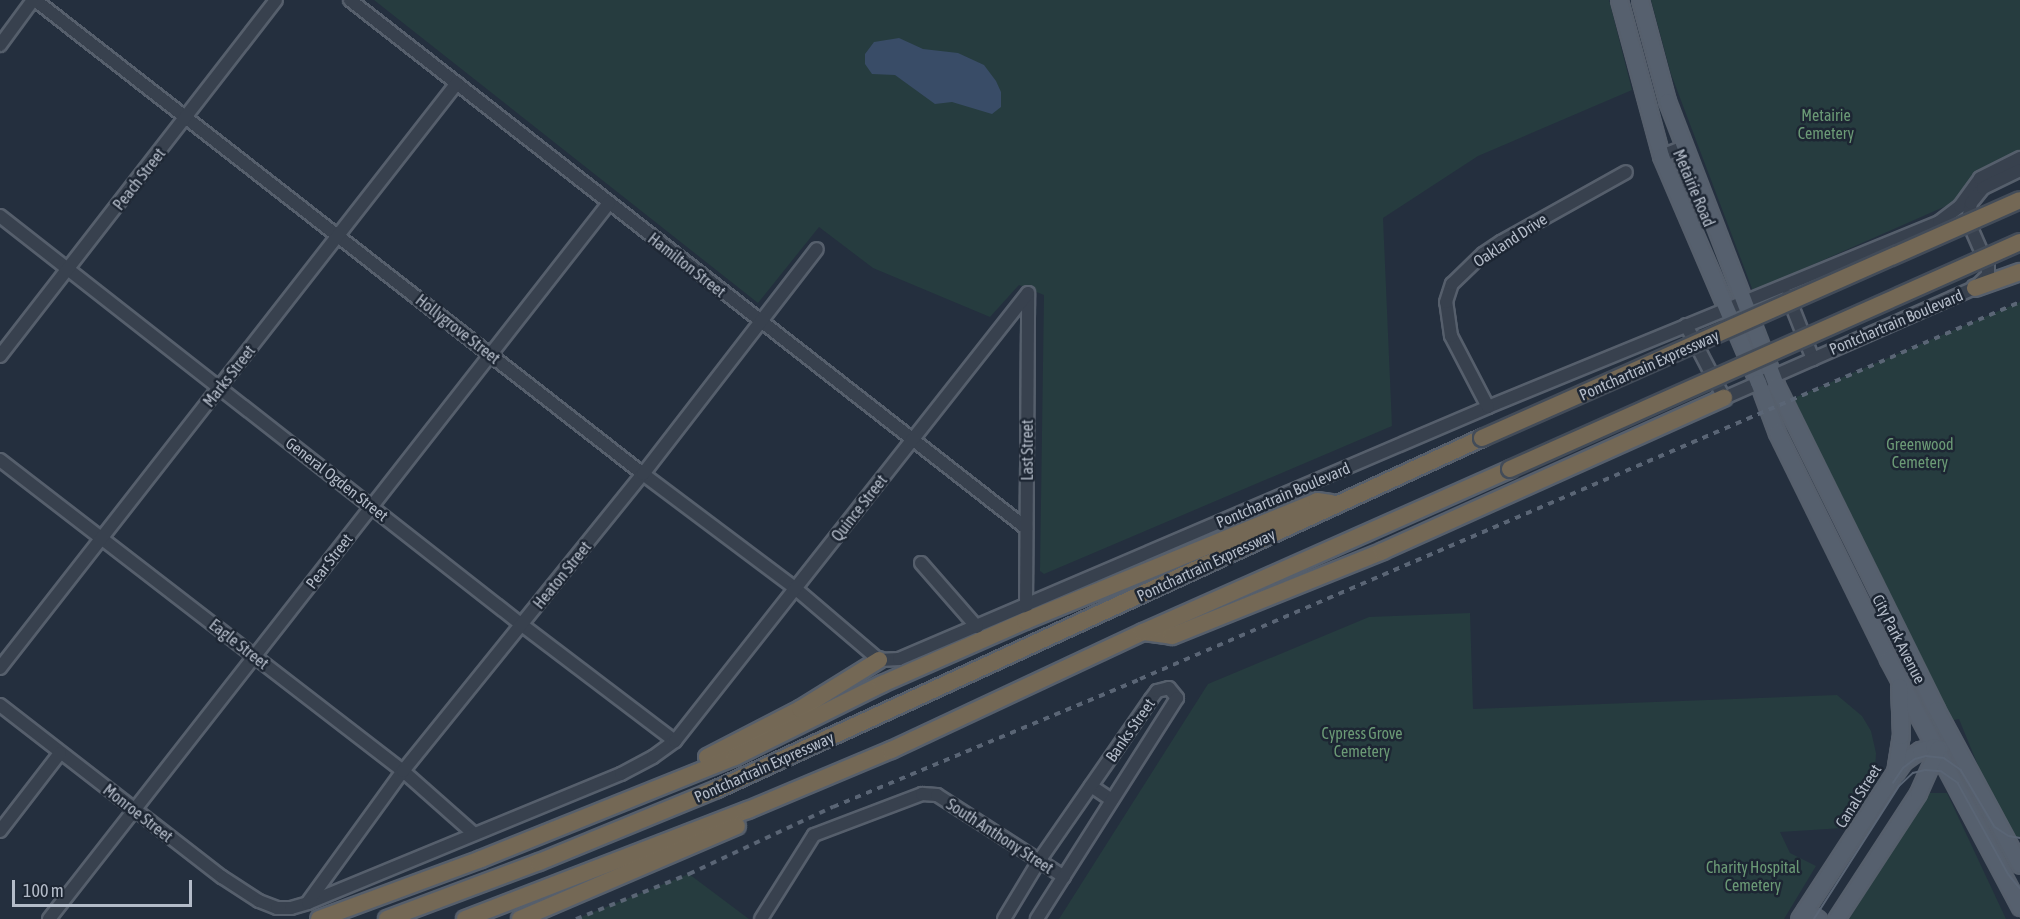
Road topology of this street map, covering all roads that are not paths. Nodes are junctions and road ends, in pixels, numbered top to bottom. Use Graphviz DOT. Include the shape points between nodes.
graph roads {
  1 [pos="34,0"];
  2 [pos="276,0"];
  3 [pos="350,0"];
  4 [pos="1619,0"];
  5 [pos="1640,0"];
  6 [pos="0,45"];
  7 [pos="457,83"];
  8 [pos="187,117"];
  9 [pos="1685,147"];
  10 [pos="1661,156"];
  11 [pos="2020,158"];
  12 [pos="2020,170"];
  13 [pos="1626,172"];
  14 [pos="2020,200"];
  15 [pos="609,203"];
  16 [pos="1951,215"];
  17 [pos="0,216"];
  18 [pos="1968,221"];
  19 [pos="339,237"];
  20 [pos="2020,242"];
  21 [pos="818,249"];
  22 [pos="67,271"];
  23 [pos="2020,272"];
  24 [pos="1784,287"];
  25 [pos="1975,288"];
  26 [pos="1028,293"];
  27 [pos="1743,303"];
  28 [pos="1725,309"];
  29 [pos="760,321"];
  30 [pos="1686,325"];
  31 [pos="490,354"];
  32 [pos="0,356"];
  33 [pos="1813,358"];
  34 [pos="1773,376"];
  35 [pos="1758,382"];
  36 [pos="219,389"];
  37 [pos="1724,398"];
  38 [pos="1488,407"];
  39 [pos="912,439"];
  40 [pos="0,460"];
  41 [pos="643,474"];
  42 [pos="1338,504"];
  43 [pos="372,506"];
  44 [pos="1026,528"];
  45 [pos="102,537"];
  46 [pos="921,562"];
  47 [pos="796,589"];
  48 [pos="1026,607"];
  49 [pos="522,625"];
  50 [pos="977,627"];
  51 [pos="1143,632"];
  52 [pos="254,657"];
  53 [pos="879,660"];
  54 [pos="0,668"];
  55 [pos="1898,677"];
  56 [pos="0,705"];
  57 [pos="1936,709"];
  58 [pos="675,741"];
  59 [pos="1936,749"];
  60 [pos="60,753"];
  61 [pos="1967,766"];
  62 [pos="403,771"];
  63 [pos="1895,772"];
  64 [pos="1091,786"];
  65 [pos="1957,789"];
  66 [pos="1918,793"];
  67 [pos="1112,800"];
  68 [pos="608,808"];
  69 [pos="134,810"];
  70 [pos="748,810"];
  71 [pos="0,831"];
  72 [pos="473,833"];
  73 [pos="2014,838"];
  74 [pos="1988,843"];
  75 [pos="1040,861"];
  76 [pos="2020,865"];
  77 [pos="1064,877"];
  78 [pos="308,903"];
  79 [pos="2019,903"];
  80 [pos="283,908"];
  81 [pos="1807,916"];
  82 [pos="49,919"];
  83 [pos="319,919"];
  84 [pos="387,919"];
  85 [pos="465,919"];
  86 [pos="520,919"];
  87 [pos="761,919"];
  88 [pos="1004,919"];
  89 [pos="1037,919"];
  90 [pos="1836,919"];
  1 -- 6 [label="street"];
  1 -- 8 [label="street, Hollygrove Street"];
  2 -- 8 [label="street, Peach Street"];
  3 -- 7 [label="street, Hamilton Street"];
  4 -- 10 [label="main road, Metairie Road"];
  5 -- 9 [label="main road, Metairie Road" via="1667,101"];
  7 -- 15 [label="street, Hamilton Street"];
  7 -- 19 [label="street, Marks Street"];
  8 -- 19 [label="street, Hollygrove Street"];
  8 -- 22 [label="street, Peach Street"];
  9 -- 10 [label="street"];
  9 -- 27 [label="main road, Metairie Road"];
  10 -- 28 [label="main road, Metairie Road"];
  11 -- 16 [label="street, Pontchartrain Boulevard" via="1980,178"];
  12 -- 18 [label="street" via="1976,194"];
  13 -- 38 [label="street, Oakland Drive" via="1483,254 1452,284 1446,302 1451,336"];
  14 -- 42 [label="highway, Pontchartrain Expressway, bridge"];
  15 -- 29 [label="street, Hamilton Street"];
  15 -- 31 [label="street, Pear Street"];
  16 -- 18 [label="street"];
  16 -- 24 [label="street, Pontchartrain Boulevard"];
  17 -- 22 [label="street, General Ogden Street"];
  18 -- 25 [label="street, Pontchartrain Boulevard" via="1988,267 1988,275"];
  19 -- 31 [label="street, Hollygrove Street"];
  19 -- 36 [label="street, Marks Street"];
  20 -- 51 [label="highway, Pontchartrain Expressway, bridge"];
  21 -- 29 [label="street, Heaton Street"];
  22 -- 32 [label="street, Peach Street"];
  22 -- 36 [label="street, General Ogden Street"];
  23 -- 25 [label="highway"];
  24 -- 27 [label="street, Pontchartrain Boulevard"];
  24 -- 33 [label="street, Pontchartrain Boulevard"];
  25 -- 33 [label="street, Pontchartrain Boulevard"];
  26 -- 39 [label="street, Quince Street"];
  26 -- 44 [label="street, Last Street"];
  27 -- 28 [label="street, Pontchartrain Boulevard"];
  27 -- 34 [label="main road, Metairie Road"];
  28 -- 30 [label="street, Pontchartrain Boulevard"];
  28 -- 35 [label="main road, Metairie Road"];
  29 -- 39 [label="street, Hamilton Street"];
  29 -- 41 [label="street, Heaton Street"];
  30 -- 37 [label="street"];
  30 -- 38 [label="street, Pontchartrain Boulevard"];
  31 -- 41 [label="street, Hollygrove Street"];
  31 -- 43 [label="street, Pear Street"];
  33 -- 34 [label="street, Pontchartrain Boulevard"];
  34 -- 35 [label="street, Pontchartrain Boulevard"];
  34 -- 57 [label="main road, City Park Avenue"];
  35 -- 37 [label="street, Pontchartrain Boulevard"];
  35 -- 55 [label="main road, City Park Avenue" via="1776,433"];
  36 -- 43 [label="street, General Ogden Street"];
  36 -- 45 [label="street, Marks Street"];
  37 -- 51 [label="highway" via="1393,546 1227,614 1172,636"];
  38 -- 48 [label="street, Pontchartrain Boulevard"];
  39 -- 44 [label="street, Hamilton Street"];
  39 -- 47 [label="street, Quince Street"];
  40 -- 45 [label="street, Eagle Street"];
  41 -- 47 [label="street, Hollygrove Street"];
  41 -- 49 [label="street, Heaton Street"];
  42 -- 68 [label="highway" via="1317,501 1036,617 882,684 735,757"];
  42 -- 84 [label="highway, Pontchartrain Expressway" via="717,789"];
  43 -- 49 [label="street, General Ogden Street"];
  43 -- 52 [label="street, Pear Street"];
  44 -- 48 [label="street, Last Street"];
  45 -- 52 [label="street, Eagle Street"];
  45 -- 54 [label="street, Marks Street"];
  46 -- 50 [label="street"];
  47 -- 53 [label="street, Hollygrove Street"];
  47 -- 58 [label="street, Quince Street"];
  48 -- 50 [label="street, Pontchartrain Boulevard"];
  49 -- 58 [label="street, General Ogden Street"];
  49 -- 62 [label="street, Heaton Street"];
  50 -- 53 [label="street, Pontchartrain Boulevard" via="899,659"];
  51 -- 70 [label="highway, Pontchartrain Expressway" via="891,750"];
  52 -- 62 [label="street, Eagle Street"];
  52 -- 69 [label="street, Pear Street"];
  53 -- 68 [label="highway" via="800,709 618,799"];
  55 -- 59 [label="main road, City Park Avenue"];
  55 -- 63 [label="main road, Canal Street" via="1901,727"];
  56 -- 60 [label="street, Monroe Street"];
  57 -- 59 [label="main road"];
  57 -- 61 [label="main road, City Park Avenue"];
  58 -- 72 [label="street, Quince Street" via="621,774"];
  59 -- 61 [label="main road"];
  59 -- 63 [label="main road" via="1920,750"];
  59 -- 65 [label="main road, City Park Avenue"];
  59 -- 66 [label="main road"];
  60 -- 69 [label="street, Monroe Street"];
  60 -- 71 [label="street"];
  61 -- 73 [label="main road, City Park Avenue"];
  62 -- 72 [label="street, Eagle Street"];
  62 -- 78 [label="street, Heaton Street"];
  63 -- 81 [label="main road, Canal Street"];
  64 -- 67 [label="street"];
  64 -- 67 [label="street, Banks Street" via="1157,691 1169,688 1177,698"];
  64 -- 75 [label="street, Banks Street"];
  65 -- 66 [label="main road" via="1944,781 1932,782"];
  65 -- 74 [label="main road, City Park Avenue"];
  66 -- 90 [label="main road"];
  67 -- 77 [label="street, Banks Street"];
  68 -- 83 [label="highway"];
  69 -- 80 [label="street, Monroe Street" via="222,877 267,906"];
  69 -- 82 [label="street, Pear Street"];
  70 -- 85 [label="highway, Pontchartrain Expressway"];
  70 -- 86 [label="highway" via="741,824"];
  72 -- 78 [label="street, Quince Street"];
  73 -- 74 [label="main road"];
  73 -- 76 [label="main road, City Park Avenue"];
  74 -- 79 [label="main road, City Park Avenue"];
  75 -- 77 [label="street, South Anthony Street"];
  75 -- 87 [label="street, South Anthony Street" via="937,795 922,794 814,835"];
  75 -- 88 [label="street, Banks Street"];
  77 -- 89 [label="street, Banks Street"];
  78 -- 80 [label="street, Quince Street"];
}
